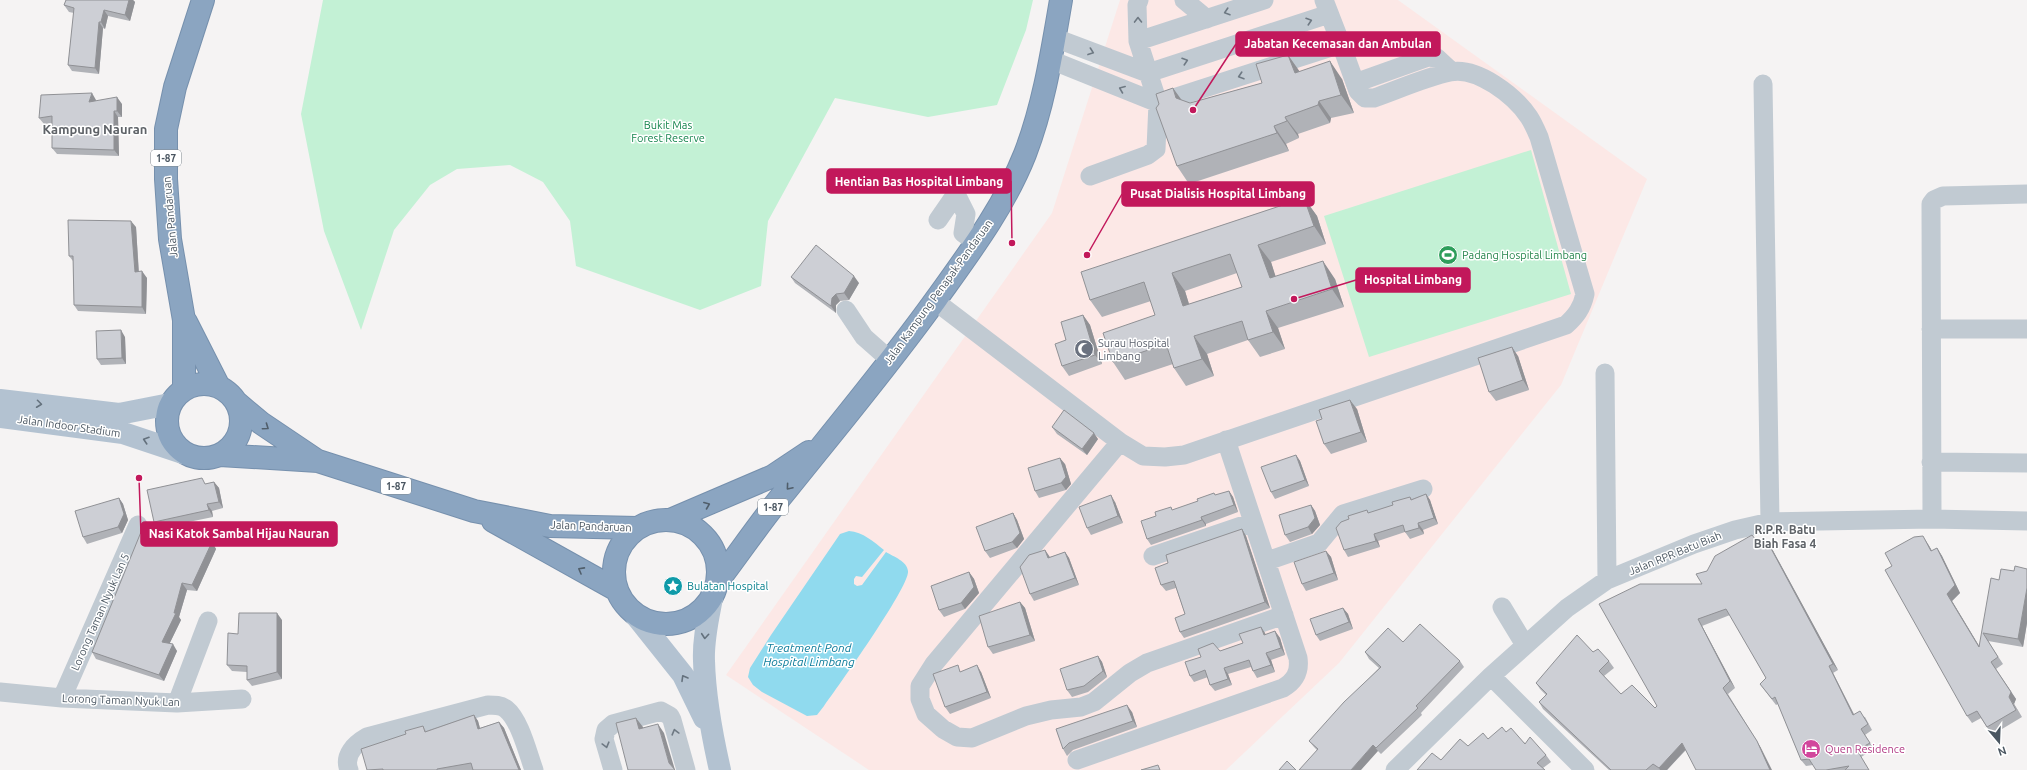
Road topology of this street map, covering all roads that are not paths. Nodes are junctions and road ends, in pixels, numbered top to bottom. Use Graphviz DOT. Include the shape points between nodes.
graph roads {
  1 [pos="204,0"];
  2 [pos="1061,0"];
  3 [pos="1139,0"];
  4 [pos="1184,0"];
  5 [pos="1264,0"];
  6 [pos="1327,7"];
  7 [pos="1207,19"];
  8 [pos="1055,38"];
  9 [pos="1138,41"];
  10 [pos="1341,44"];
  11 [pos="1051,60"];
  12 [pos="1148,73"];
  13 [pos="1763,84"];
  14 [pos="1158,103"];
  15 [pos="1090,176"];
  16 [pos="2027,194"];
  17 [pos="938,220"];
  18 [pos="976,243"];
  19 [pos="935,301"];
  20 [pos="846,310"];
  21 [pos="184,320"];
  22 [pos="2027,329"];
  23 [pos="1931,330"];
  24 [pos="890,360"];
  25 [pos="1605,373"];
  26 [pos="218,387"];
  27 [pos="177,397"];
  28 [pos="0,400"];
  29 [pos="236,402"];
  30 [pos="0,416"];
  31 [pos="832,435"];
  32 [pos="1226,440"];
  33 [pos="1120,442"];
  34 [pos="183,452"];
  35 [pos="220,455"];
  36 [pos="318,461"];
  37 [pos="1931,462"];
  38 [pos="2027,462"];
  39 [pos="1423,489"];
  40 [pos="474,511"];
  41 [pos="1932,519"];
  42 [pos="670,520"];
  43 [pos="2027,521"];
  44 [pos="1253,522"];
  45 [pos="1770,522"];
  46 [pos="138,525"];
  47 [pos="637,528"];
  48 [pos="1153,556"];
  49 [pos="1267,562"];
  50 [pos="1607,580"];
  51 [pos="616,589"];
  52 [pos="715,590"];
  53 [pos="1502,607"];
  54 [pos="636,616"];
  55 [pos="1284,616"];
  56 [pos="208,621"];
  57 [pos="1525,645"];
  58 [pos="1491,676"];
  59 [pos="0,692"];
  60 [pos="62,698"];
  61 [pos="242,699"];
  62 [pos="177,703"];
  63 [pos="713,739"];
  64 [pos="1076,760"];
  65 [pos="349,770"];
  66 [pos="534,770"];
  67 [pos="613,770"];
  68 [pos="686,770"];
  69 [pos="720,770"];
  70 [pos="1395,770"];
  71 [pos="1585,770"];
  1 -- 21 [label="highway, Jalan Pandaruan / 1-87" via="175,87 166,129 170,239"];
  2 -- 8 [label="highway, Jalan Kampung Penapak-Pandaruan / 1-87"];
  9 -- 3 [label="street, one-way"];
  4 -- 7 [label="street"];
  5 -- 7 [label="street, one-way"];
  6 -- 10 [label="street"];
  12 -- 6 [label="street, one-way"];
  7 -- 9 [label="street"];
  8 -- 11 [label="highway, Jalan Kampung Penapak-Pandaruan / 1-87"];
  8 -- 12 [label="street, one-way"];
  9 -- 12 [label="street"];
  10 -- 14 [label="street, one-way"];
  10 -- 32 [label="street" via="1361,95 1369,99 1451,71 1475,74 1493,83 1519,105 1530,118 1539,137 1585,294 1582,305 1576,316 1566,325"];
  14 -- 11 [label="street, one-way"];
  11 -- 18 [label="highway, Jalan Kampung Penapak-Pandaruan / 1-87" via="1040,109 1025,154 1006,195"];
  12 -- 14 [label="street"];
  13 -- 45 [label="street"];
  14 -- 15 [label="street" via="1156,144 1152,153"];
  16 -- 23 [label="street" via="1943,196 1934,200 1930,209"];
  17 -- 18 [label="street" via="956,194 966,214 963,233"];
  18 -- 19 [label="highway, Jalan Kampung Penapak-Pandaruan / 1-87"];
  19 -- 24 [label="highway, Jalan Kampung Penapak-Pandaruan / 1-87"];
  19 -- 33 [label="street"];
  20 -- 24 [label="street" via="864,337"];
  21 -- 26 [label="highway, Jalan Pandaruan / 1-87"];
  21 -- 27 [label="highway, Jalan Pandaruan / 1-87"];
  22 -- 23 [label="street"];
  23 -- 37 [label="street"];
  24 -- 31 [label="highway, Jalan Kampung Penapak-Pandaruan / 1-87"];
  25 -- 50 [label="street"];
  26 -- 27 [label="highway" via="207,384 195,385"];
  26 -- 29 [label="highway"];
  28 -- 27 [label="main road, Jalan Indoor Stadium, one-way" via="119,414"];
  27 -- 34 [label="highway" via="167,417 168,431 173,443"];
  29 -- 35 [label="highway" via="241,413 238,437 231,448"];
  29 -- 36 [label="highway, Jalan Pandaruan / 1-87, one-way" via="261,423"];
  34 -- 30 [label="main road, Jalan Indoor Stadium, one-way" via="123,433"];
  42 -- 31 [label="highway, Jalan Kampung Penapak-Pandaruan / 1-87, one-way" via="773,476"];
  31 -- 52 [label="highway, Jalan Kampung Penapak-Pandaruan / 1-87, one-way" via="783,494"];
  32 -- 33 [label="street" via="1184,455 1165,457 1143,456"];
  32 -- 44 [label="street"];
  33 -- 55 [label="street" via="934,664 920,686 920,699 926,714 957,737 972,738 1026,716 1081,707 1094,702 1124,677 1147,663"];
  34 -- 35 [label="highway" via="195,458"];
  35 -- 36 [label="highway, Jalan Pandaruan / 1-87"];
  36 -- 40 [label="highway, Jalan Pandaruan / 1-87"];
  37 -- 38 [label="street"];
  37 -- 41 [label="street"];
  39 -- 49 [label="street" via="1343,514 1319,543"];
  40 -- 47 [label="highway, Jalan Pandaruan / 1-87" via="550,526"];
  51 -- 40 [label="highway, Jalan Pandaruan / 1-87, one-way"];
  41 -- 43 [label="street, Jalan RPR Batu Biah"];
  41 -- 45 [label="street, Jalan RPR Batu Biah"];
  42 -- 47 [label="highway" via="653,521"];
  42 -- 52 [label="highway" via="687,524 702,534 712,547 718,564"];
  44 -- 48 [label="street"];
  44 -- 49 [label="street"];
  45 -- 50 [label="street, Jalan RPR Batu Biah" via="1735,530 1694,544"];
  46 -- 60 [label="street, Lorong Taman Nyuk Lan 5"];
  47 -- 51 [label="highway" via="624,540 616,555 613,572"];
  49 -- 55 [label="street"];
  50 -- 57 [label="street, Jalan RPR Batu Biah" via="1567,608"];
  51 -- 54 [label="highway" via="623,604"];
  52 -- 54 [label="highway" via="701,612 686,621 669,625 652,623"];
  52 -- 63 [label="main road, one-way" via="706,632 704,661"];
  53 -- 57 [label="street"];
  63 -- 54 [label="main road, one-way" via="683,675"];
  55 -- 64 [label="street" via="1299,667 1297,676 1291,683 1283,688"];
  56 -- 62 [label="street"];
  57 -- 58 [label="street, Jalan RPR Batu Biah"];
  58 -- 70 [label="street, Jalan RPR Batu Biah"];
  58 -- 71 [label="street"];
  59 -- 60 [label="street, Lorong Taman Nyuk Lan"];
  60 -- 62 [label="street, Lorong Taman Nyuk Lan"];
  61 -- 62 [label="street, Lorong Taman Nyuk Lan"];
  63 -- 69 [label="main road"];
  65 -- 66 [label="street" via="349,754 355,744 367,737 488,705 497,705 506,708 513,715"];
  68 -- 67 [label="street, one-way" via="672,720 661,711 613,724 606,730 604,739"];
}
